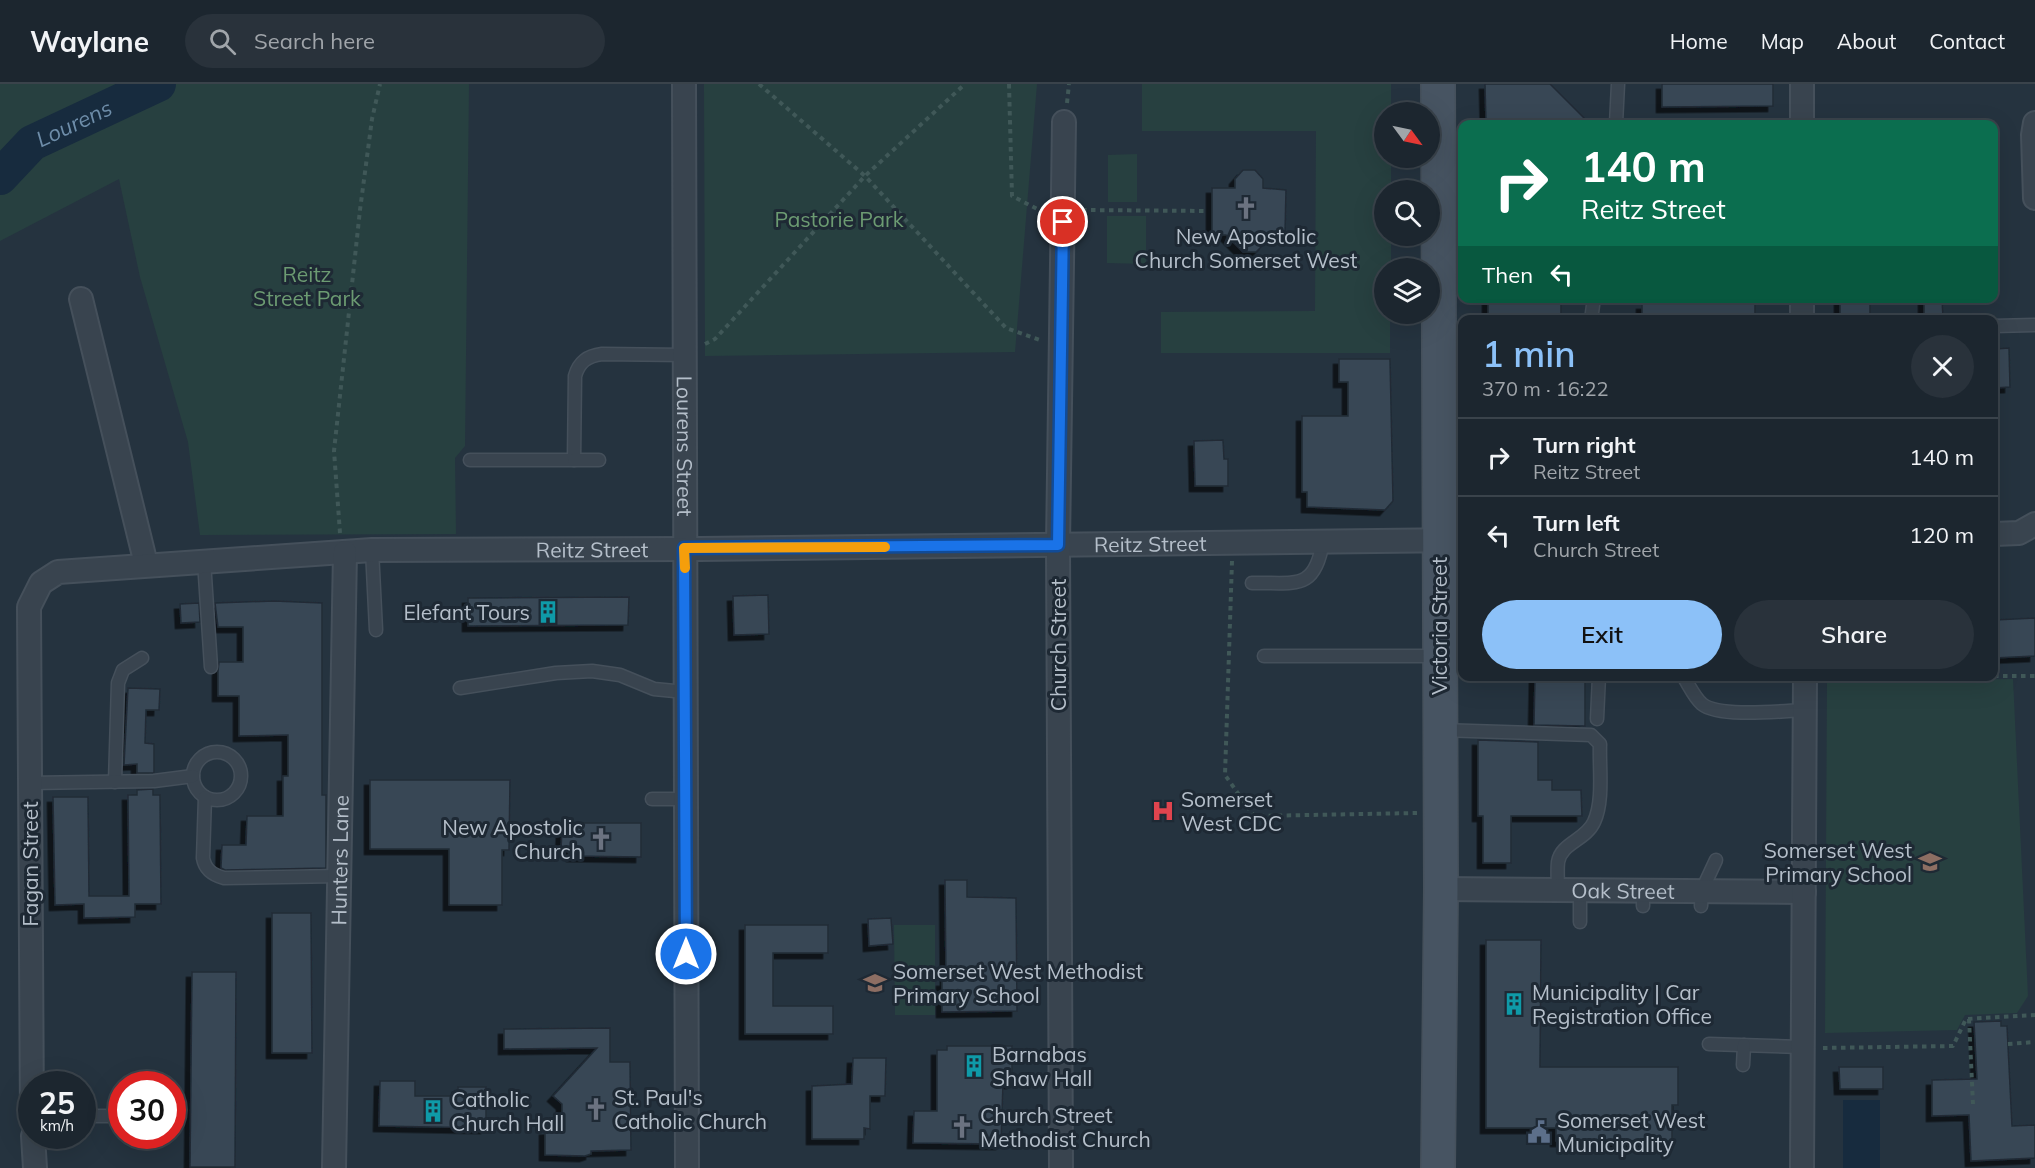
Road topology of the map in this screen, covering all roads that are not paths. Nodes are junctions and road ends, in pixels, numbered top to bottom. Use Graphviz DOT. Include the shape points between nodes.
graph roads {
  1 [pos="684,84"];
  2 [pos="1438,84"];
  3 [pos="1618,84"];
  4 [pos="1802,84"];
  5 [pos="1616,120"];
  6 [pos="1802,120"];
  7 [pos="1064,122"];
  8 [pos="2035,123"];
  9 [pos="2035,198"];
  10 [pos="81,299"];
  11 [pos="2035,325"];
  12 [pos="1998,326"];
  13 [pos="684,355"];
  14 [pos="470,460"];
  15 [pos="574,460"];
  16 [pos="599,460"];
  17 [pos="2035,524"];
  18 [pos="1998,534"];
  19 [pos="1451,540"];
  20 [pos="1323,541"];
  21 [pos="1058,545"];
  22 [pos="684,548"];
  23 [pos="372,550"];
  24 [pos="344,552"];
  25 [pos="204,561"];
  26 [pos="146,564"];
  27 [pos="1252,583"];
  28 [pos="29,607"];
  29 [pos="376,630"];
  30 [pos="1264,656"];
  31 [pos="1439,656"];
  32 [pos="142,658"];
  33 [pos="212,667"];
  34 [pos="1599,681"];
  35 [pos="1686,681"];
  36 [pos="1805,681"];
  37 [pos="460,688"];
  38 [pos="685,692"];
  39 [pos="1805,710"];
  40 [pos="1597,719"];
  41 [pos="1439,730"];
  42 [pos="193,776"];
  43 [pos="115,782"];
  44 [pos="30,783"];
  45 [pos="205,797"];
  46 [pos="652,799"];
  47 [pos="685,799"];
  48 [pos="1716,860"];
  49 [pos="339,876"];
  50 [pos="1441,890"];
  51 [pos="1569,890"];
  52 [pos="1804,892"];
  53 [pos="1702,898"];
  54 [pos="1580,922"];
  55 [pos="1709,1044"];
  56 [pos="1744,1045"];
  57 [pos="1801,1048"];
  58 [pos="1743,1065"];
  59 [pos="31,1071"];
  60 [pos="34,1149"];
  61 [pos="1802,1166"];
  62 [pos="35,1168"];
  63 [pos="334,1168"];
  64 [pos="687,1168"];
  65 [pos="1061,1168"];
  66 [pos="1438,1168"];
  1 -- 13 [label="street, Lourens Street"];
  2 -- 19 [label="main road, Victoria Street"];
  3 -- 5 [label="lane"];
  4 -- 6 [label="street"];
  7 -- 21 [label="street, Church Street"];
  8 -- 9 [label="street"];
  10 -- 26 [label="street"];
  11 -- 12 [label="lane"];
  13 -- 15 [label="lane" via="602,354 580,363 575,376"];
  13 -- 22 [label="street, Lourens Street"];
  14 -- 15 [label="lane"];
  15 -- 16 [label="lane"];
  17 -- 18 [label="street" via="2019,533"];
  19 -- 20 [label="street, Reitz Street"];
  19 -- 31 [label="main road, Victoria Street"];
  20 -- 21 [label="street, Reitz Street"];
  20 -- 27 [label="lane" via="1320,560 1310,577 1295,582"];
  21 -- 22 [label="street, Reitz Street"];
  21 -- 65 [label="street, Church Street"];
  22 -- 23 [label="street, Reitz Street"];
  22 -- 38 [label="street, Lourens Street"];
  23 -- 24 [label="street, Reitz Street"];
  23 -- 29 [label="lane"];
  24 -- 25 [label="street, Reitz Street"];
  24 -- 49 [label="street, Hunters Lane"];
  25 -- 26 [label="street, Reitz Street"];
  25 -- 33 [label="lane"];
  26 -- 28 [label="street, Reitz Street" via="58,572 40,583"];
  28 -- 44 [label="street, Fagan Street"];
  30 -- 31 [label="lane"];
  31 -- 41 [label="main road, Victoria Street"];
  32 -- 43 [label="lane" via="123,670 118,683"];
  34 -- 40 [label="lane"];
  35 -- 39 [label="lane" via="1702,705 1710,708 1731,712"];
  36 -- 39 [label="street"];
  37 -- 38 [label="lane" via="592,671 620,675 654,689"];
  38 -- 47 [label="street, Lourens Street"];
  39 -- 52 [label="street"];
  41 -- 50 [label="main road, Victoria Street"];
  41 -- 51 [label="lane" via="1591,735 1597,739 1598,809 1594,822 1560,855"];
  42 -- 43 [label="lane"];
  42 -- 45 [label="lane"];
  42 -- 45 [label="lane" via="198,760 205,755 222,752 236,760 242,776 236,791 221,800"];
  43 -- 44 [label="lane"];
  44 -- 59 [label="street, Fagan Street"];
  45 -- 49 [label="lane" via="203,858 211,873 224,878"];
  46 -- 47 [label="lane"];
  47 -- 64 [label="street, Lourens Street"];
  48 -- 53 [label="lane"];
  49 -- 63 [label="street, Hunters Lane"];
  50 -- 51 [label="street, Oak Street"];
  50 -- 66 [label="main road, Victoria Street"];
  51 -- 53 [label="street, Oak Street" via="1643,899"];
  51 -- 54 [label="lane"];
  52 -- 53 [label="street, Oak Street"];
  52 -- 57 [label="street"];
  55 -- 56 [label="lane"];
  56 -- 57 [label="lane"];
  56 -- 58 [label="lane"];
  57 -- 61 [label="street"];
  60 -- 62 [label="street"];
}
